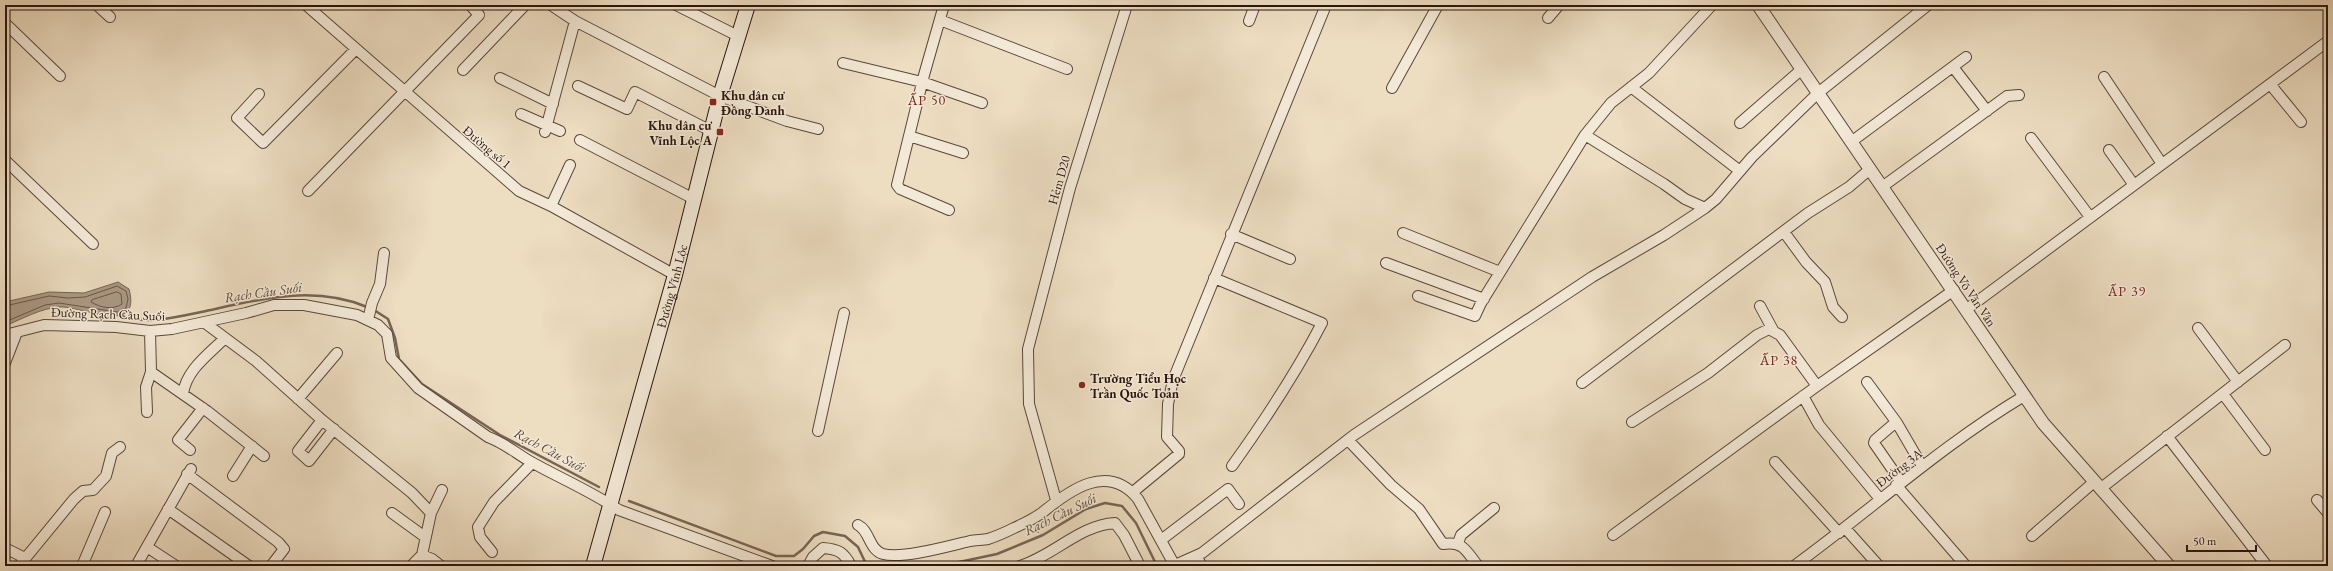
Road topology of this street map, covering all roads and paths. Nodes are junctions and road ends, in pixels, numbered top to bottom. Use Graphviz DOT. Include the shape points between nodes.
graph roads {
  1 [pos="96,5"];
  2 [pos="306,5"];
  3 [pos="472,5"];
  4 [pos="525,5"];
  5 [pos="551,5"];
  6 [pos="676,5"];
  7 [pos="748,5"];
  8 [pos="944,5"];
  9 [pos="1127,5"];
  10 [pos="1255,5"];
  11 [pos="1326,5"];
  12 [pos="1438,5"];
  13 [pos="1559,5"];
  14 [pos="1712,5"];
  15 [pos="1758,5"];
  16 [pos="1928,5"];
  17 [pos="110,17"];
  18 [pos="1548,18"];
  19 [pos="940,20"];
  20 [pos="575,21"];
  21 [pos="1249,21"];
  22 [pos="5,23"];
  23 [pos="738,36"];
  24 [pos="2328,41"];
  25 [pos="355,50"];
  26 [pos="1966,57"];
  27 [pos="844,63"];
  28 [pos="1953,67"];
  29 [pos="1067,69"];
  30 [pos="464,70"];
  31 [pos="1802,70"];
  32 [pos="60,76"];
  33 [pos="2104,77"];
  34 [pos="500,78"];
  35 [pos="922,82"];
  36 [pos="2270,84"];
  37 [pos="578,86"];
  38 [pos="1631,87"];
  39 [pos="1392,88"];
  40 [pos="403,92"];
  41 [pos="1818,93"];
  42 [pos="259,94"];
  43 [pos="2019,95"];
  44 [pos="720,96"];
  45 [pos="982,102"];
  46 [pos="553,104"];
  47 [pos="1987,111"];
  48 [pos="521,114"];
  49 [pos="2301,122"];
  50 [pos="1740,123"];
  51 [pos="545,129"];
  52 [pos="818,129"];
  53 [pos="560,131"];
  54 [pos="712,131"];
  55 [pos="1585,135"];
  56 [pos="909,136"];
  57 [pos="2031,138"];
  58 [pos="580,140"];
  59 [pos="1851,142"];
  60 [pos="2109,150"];
  61 [pos="963,153"];
  62 [pos="5,160"];
  63 [pos="2162,164"];
  64 [pos="570,165"];
  65 [pos="1869,170"];
  66 [pos="1740,171"];
  67 [pos="2134,185"];
  68 [pos="1882,187"];
  69 [pos="308,191"];
  70 [pos="694,199"];
  71 [pos="551,206"];
  72 [pos="1706,208"];
  73 [pos="949,210"];
  74 [pos="2090,217"];
  75 [pos="1784,232"];
  76 [pos="1403,233"];
  77 [pos="1231,234"];
  78 [pos="93,244"];
  79 [pos="384,253"];
  80 [pos="1290,259"];
  81 [pos="1386,263"];
  82 [pos="1500,272"];
  83 [pos="675,275"];
  84 [pos="1214,278"];
  85 [pos="1954,290"];
  86 [pos="1418,296"];
  87 [pos="1484,299"];
  88 [pos="1760,306"];
  89 [pos="1967,309"];
  90 [pos="844,313"];
  91 [pos="369,316"];
  92 [pos="1842,317"];
  93 [pos="205,323"];
  94 [pos="2198,328"];
  95 [pos="1773,330"];
  96 [pos="150,331"];
  97 [pos="17,332"];
  98 [pos="5,336"];
  99 [pos="225,338"];
  100 [pos="2285,345"];
  101 [pos="337,353"];
  102 [pos="5,363"];
  103 [pos="151,372"];
  104 [pos="1867,382"];
  105 [pos="2238,382"];
  106 [pos="1582,383"];
  107 [pos="1817,386"];
  108 [pos="183,394"];
  109 [pos="2223,394"];
  110 [pos="1803,396"];
  111 [pos="2024,396"];
  112 [pos="298,399"];
  113 [pos="203,408"];
  114 [pos="146,412"];
  115 [pos="322,420"];
  116 [pos="1632,422"];
  117 [pos="1896,422"];
  118 [pos="334,429"];
  119 [pos="818,431"];
  120 [pos="2167,436"];
  121 [pos="1348,440"];
  122 [pos="252,446"];
  123 [pos="120,447"];
  124 [pos="190,450"];
  125 [pos="2265,450"];
  126 [pos="264,456"];
  127 [pos="1775,462"];
  128 [pos="532,463"];
  129 [pos="1232,466"];
  130 [pos="1922,466"];
  131 [pos="233,476"];
  132 [pos="1899,484"];
  133 [pos="2097,486"];
  134 [pos="442,490"];
  135 [pos="1132,492"];
  136 [pos="1880,499"];
  137 [pos="1056,500"];
  138 [pos="2317,500"];
  139 [pos="610,504"];
  140 [pos="1239,504"];
  141 [pos="1494,508"];
  142 [pos="168,509"];
  143 [pos="105,512"];
  144 [pos="392,513"];
  145 [pos="431,513"];
  146 [pos="2328,513"];
  147 [pos="858,525"];
  148 [pos="1842,530"];
  149 [pos="1613,535"];
  150 [pos="2032,536"];
  151 [pos="425,537"];
  152 [pos="1160,540"];
  153 [pos="1458,543"];
  154 [pos="147,547"];
  155 [pos="5,548"];
  156 [pos="492,552"];
  157 [pos="422,555"];
  158 [pos="1196,556"];
  159 [pos="22,562"];
  160 [pos="1799,564"];
  161 [pos="82,566"];
  162 [pos="136,566"];
  163 [pos="176,566"];
  164 [pos="249,566"];
  165 [pos="271,566"];
  166 [pos="411,566"];
  167 [pos="441,566"];
  168 [pos="593,566"];
  169 [pos="772,566"];
  170 [pos="808,566"];
  171 [pos="850,566"];
  172 [pos="1020,566"];
  173 [pos="1140,566"];
  174 [pos="1175,566"];
  175 [pos="1202,566"];
  176 [pos="1478,566"];
  177 [pos="1880,566"];
  178 [pos="1966,566"];
  179 [pos="2169,566"];
  180 [pos="2268,566"];
  1 -- 17 [label="street"];
  2 -- 25 [label="street, Đường số 1"];
  3 -- 40 [label="street" via="470,6 479,15"];
  4 -- 30 [label="street"];
  5 -- 20 [label="street"];
  6 -- 23 [label="street"];
  7 -- 23 [label="main road, Đường Vĩnh Lộc"];
  8 -- 19 [label="street"];
  9 -- 137 [label="street, Hẻm D20" via="1070,188 1036,315 1027,365 1029,404"];
  10 -- 21 [label="street"];
  11 -- 77 [label="street"];
  12 -- 39 [label="street"];
  13 -- 18 [label="street"];
  14 -- 38 [label="street" via="1649,73"];
  15 -- 31 [label="street, Đường Võ Văn Vân"];
  16 -- 41 [label="street"];
  19 -- 29 [label="street"];
  19 -- 35 [label="street"];
  20 -- 44 [label="street"];
  20 -- 46 [label="street"];
  22 -- 32 [label="street"];
  23 -- 44 [label="main road, Đường Vĩnh Lộc"];
  24 -- 36 [label="street"];
  25 -- 40 [label="street, Đường số 1"];
  25 -- 42 [label="street" via="263,143 237,118"];
  26 -- 28 [label="street"];
  27 -- 35 [label="street"];
  28 -- 47 [label="street"];
  28 -- 59 [label="street"];
  31 -- 41 [label="street, Đường Võ Văn Vân"];
  31 -- 50 [label="street"];
  33 -- 63 [label="street"];
  34 -- 46 [label="street"];
  35 -- 45 [label="street"];
  35 -- 56 [label="street"];
  36 -- 49 [label="street"];
  36 -- 63 [label="street"];
  37 -- 54 [label="street" via="627,109 635,92"];
  38 -- 55 [label="street" via="1611,103"];
  38 -- 66 [label="street"];
  40 -- 69 [label="street"];
  40 -- 71 [label="street, Đường số 1" via="519,191"];
  41 -- 59 [label="street, Đường Võ Văn Vân"];
  41 -- 66 [label="street"];
  43 -- 47 [label="street" via="2007,96"];
  44 -- 52 [label="street" via="787,121"];
  44 -- 54 [label="main road, Đường Vĩnh Lộc"];
  46 -- 51 [label="street"];
  47 -- 68 [label="street"];
  48 -- 51 [label="street"];
  51 -- 53 [label="street"];
  54 -- 70 [label="main road, Đường Vĩnh Lộc"];
  55 -- 72 [label="street" via="1685,199"];
  55 -- 82 [label="street"];
  56 -- 61 [label="street"];
  56 -- 73 [label="street" via="897,185 900,189"];
  57 -- 74 [label="street"];
  58 -- 70 [label="street"];
  59 -- 65 [label="street, Đường Võ Văn Vân"];
  60 -- 67 [label="street"];
  62 -- 78 [label="street"];
  63 -- 67 [label="street"];
  64 -- 71 [label="street"];
  65 -- 68 [label="street, Đường Võ Văn Vân"];
  65 -- 75 [label="street"];
  66 -- 72 [label="street"];
  67 -- 74 [label="street"];
  68 -- 85 [label="street, Đường Võ Văn Vân"];
  70 -- 83 [label="main road, Đường Vĩnh Lộc"];
  71 -- 83 [label="street, Đường số 1"];
  72 -- 121 [label="street" via="1592,277"];
  74 -- 89 [label="street"];
  75 -- 92 [label="street" via="1806,262 1825,282 1833,306"];
  75 -- 106 [label="street"];
  76 -- 82 [label="street"];
  77 -- 80 [label="street"];
  77 -- 84 [label="street"];
  79 -- 91 [label="street" via="380,284"];
  81 -- 87 [label="street"];
  82 -- 87 [label="street"];
  83 -- 139 [label="main road, Đường Vĩnh Lộc"];
  84 -- 129 [label="street" via="1322,323 1303,360"];
  84 -- 135 [label="street" via="1182,356 1169,398 1168,439 1179,454"];
  85 -- 89 [label="street, Đường Võ Văn Vân"];
  85 -- 107 [label="street"];
  86 -- 87 [label="street" via="1475,316"];
  88 -- 95 [label="street"];
  89 -- 111 [label="street, Đường Võ Văn Vân"];
  90 -- 119 [label="street"];
  91 -- 93 [label="street, Đường Rạch Cầu Suối" via="304,305 274,305"];
  91 -- 128 [label="street" via="387,334 390,358 418,388 488,437 499,441"];
  93 -- 96 [label="street, Đường Rạch Cầu Suối"];
  93 -- 99 [label="street"];
  94 -- 105 [label="street"];
  95 -- 107 [label="street" via="1780,335"];
  95 -- 116 [label="street" via="1768,329 1757,335 1708,373"];
  96 -- 97 [label="street, Đường Rạch Cầu Suối" via="51,325"];
  96 -- 103 [label="street"];
  97 -- 98 [label="street, Đường Rạch Cầu Suối"];
  97 -- 102 [label="street"];
  99 -- 108 [label="street" via="191,373 186,380"];
  99 -- 112 [label="street" via="256,361"];
  100 -- 105 [label="street"];
  101 -- 112 [label="street"];
  103 -- 108 [label="street"];
  103 -- 114 [label="street" via="146,387"];
  104 -- 117 [label="street"];
  105 -- 109 [label="street"];
  107 -- 110 [label="street"];
  108 -- 113 [label="street"];
  109 -- 120 [label="street"];
  109 -- 125 [label="street"];
  110 -- 136 [label="street" via="1819,425"];
  110 -- 149 [label="street"];
  111 -- 130 [label="street, Đường 3A"];
  111 -- 133 [label="street, Đường Võ Văn Vân" via="2043,423"];
  112 -- 115 [label="street"];
  113 -- 122 [label="street"];
  113 -- 124 [label="street" via="178,440"];
  115 -- 118 [label="street"];
  115 -- 118 [label="street" via="298,451 303,458 309,462"];
  117 -- 130 [label="street"];
  117 -- 132 [label="street" via="1874,443"];
  118 -- 145 [label="street" via="412,493"];
  120 -- 133 [label="street"];
  120 -- 180 [label="street"];
  121 -- 153 [label="street" via="1419,509 1443,544"];
  121 -- 158 [label="street"];
  122 -- 126 [label="street"];
  122 -- 131 [label="street"];
  123 -- 159 [label="street" via="112,453 106,476 93,490 83,491 74,499"];
  127 -- 148 [label="street"];
  128 -- 139 [label="street" via="601,497"];
  128 -- 156 [label="street" via="494,502 478,527 480,536"];
  130 -- 132 [label="street, Đường 3A"];
  132 -- 136 [label="street, Đường 3A"];
  132 -- 178 [label="street"];
  133 -- 150 [label="street"];
  133 -- 179 [label="street, Đường Võ Văn Vân"];
  134 -- 145 [label="street"];
  135 -- 137 [label="street" via="1114,483 1097,481 1078,486"];
  135 -- 152 [label="street"];
  136 -- 148 [label="street, Đường 3A"];
  137 -- 147 [label="street" via="1047,512 988,539 899,554 878,552 863,528"];
  138 -- 146 [label="street"];
  139 -- 168 [label="main road, Đường Vĩnh Lộc"];
  139 -- 169 [label="street" via="619,510"];
  140 -- 152 [label="street" via="1228,489"];
  141 -- 153 [label="street" via="1461,535"];
  142 -- 154 [label="street"];
  142 -- 164 [label="street"];
  142 -- 165 [label="street" via="189,472 278,542 284,549"];
  143 -- 161 [label="street"];
  144 -- 151 [label="street"];
  145 -- 151 [label="street"];
  148 -- 160 [label="street, Đường 3A"];
  148 -- 177 [label="street"];
  151 -- 157 [label="street"];
  152 -- 174 [label="street"];
  153 -- 176 [label="street"];
  154 -- 162 [label="street"];
  154 -- 163 [label="street"];
  155 -- 159 [label="street"];
  157 -- 166 [label="street"];
  157 -- 167 [label="street" via="432,558"];
  158 -- 174 [label="street"];
  158 -- 175 [label="street"];
  170 -- 171 [label="street" via="823,548 837,549 845,556"];
  172 -- 173 [label="street" via="1033,562 1063,545 1067,538 1105,524 1115,523"];
}
